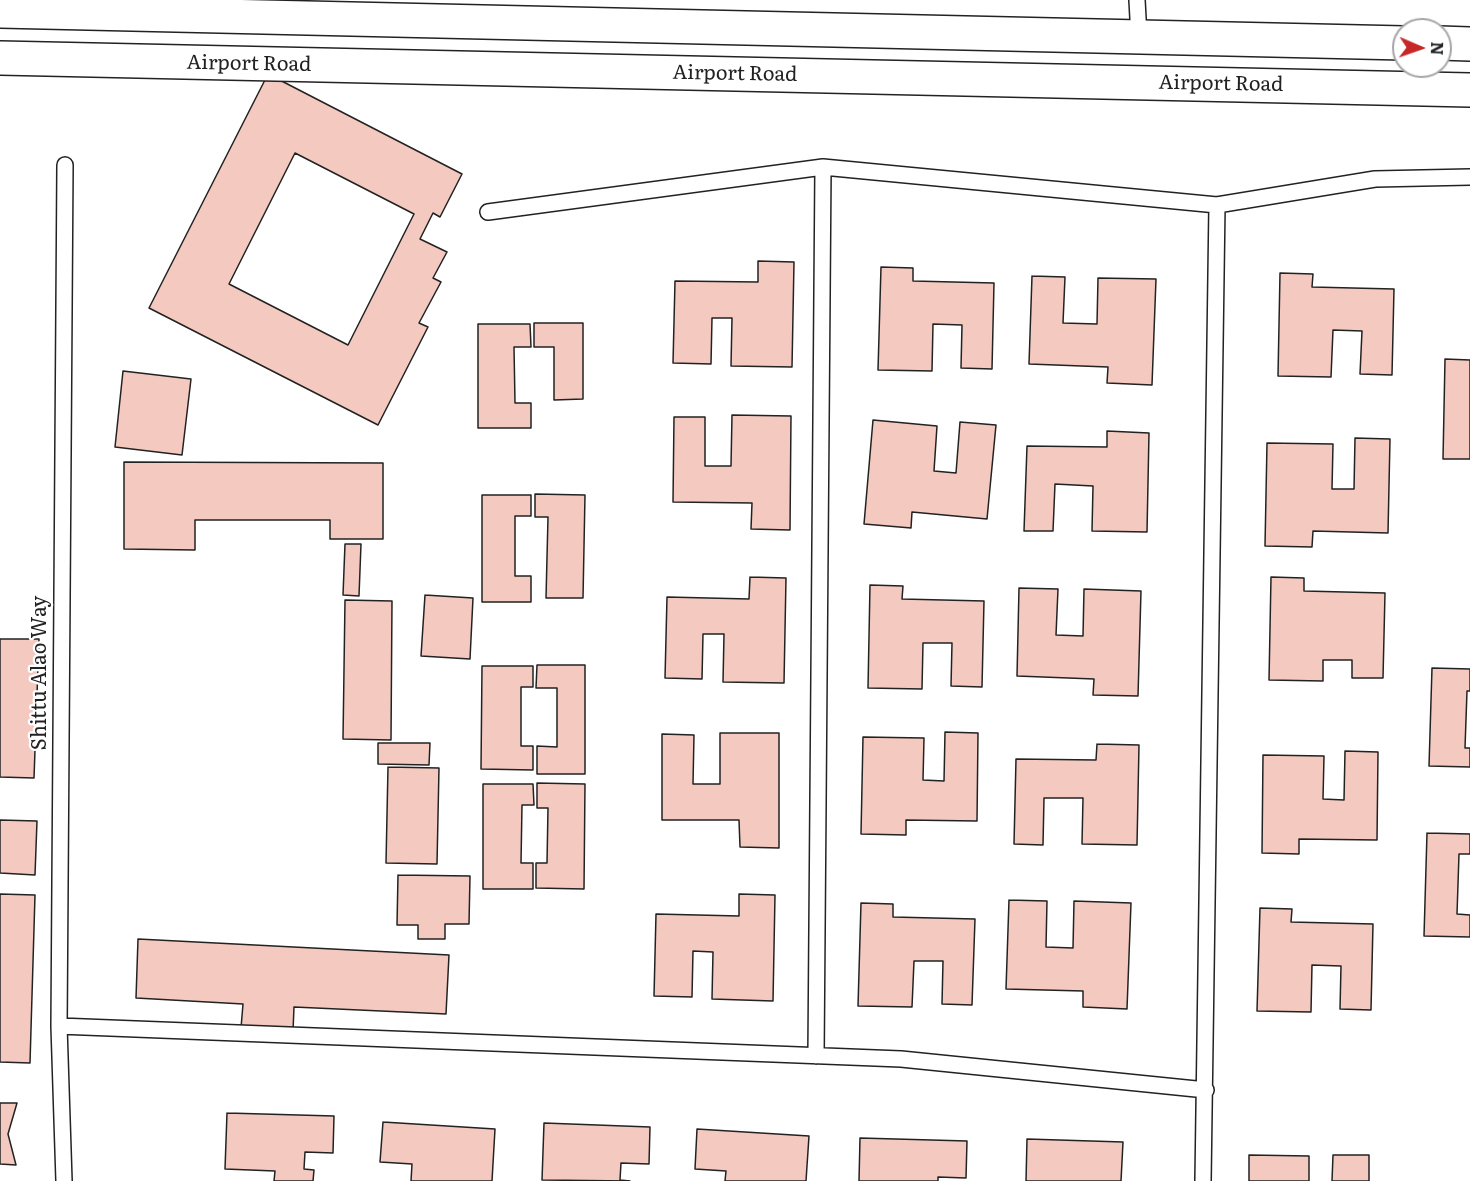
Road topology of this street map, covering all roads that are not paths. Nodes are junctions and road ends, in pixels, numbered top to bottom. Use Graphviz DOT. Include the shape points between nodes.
graph roads {
  1 [pos="1137,0"];
  2 [pos="110,7"];
  3 [pos="0,11"];
  4 [pos="1139,37"];
  5 [pos="1392,43"];
  6 [pos="1452,44"];
  7 [pos="1470,44"];
  8 [pos="0,58"];
  9 [pos="1470,90"];
  10 [pos="65,165"];
  11 [pos="823,167"];
  12 [pos="1470,177"];
  13 [pos="1217,205"];
  14 [pos="488,212"];
  15 [pos="59,1026"];
  16 [pos="816,1056"];
  17 [pos="1206,1090"];
  18 [pos="64,1181"];
  19 [pos="1203,1181"];
  1 -- 4 [label="lane"];
  2 -- 3 [label="main road"];
  2 -- 4 [label="main road"];
  4 -- 5 [label="main road"];
  6 -- 7 [label="main road"];
  8 -- 9 [label="main road, Airport Road"];
  10 -- 15 [label="lane, Shittu Alao Way"];
  11 -- 13 [label="lane"];
  11 -- 14 [label="lane"];
  11 -- 16 [label="lane"];
  12 -- 13 [label="lane" via="1375,179"];
  13 -- 17 [label="lane"];
  15 -- 16 [label="lane"];
  15 -- 18 [label="lane, Shittu Alao Way"];
  16 -- 17 [label="lane" via="901,1059"];
  17 -- 19 [label="lane"];
}
